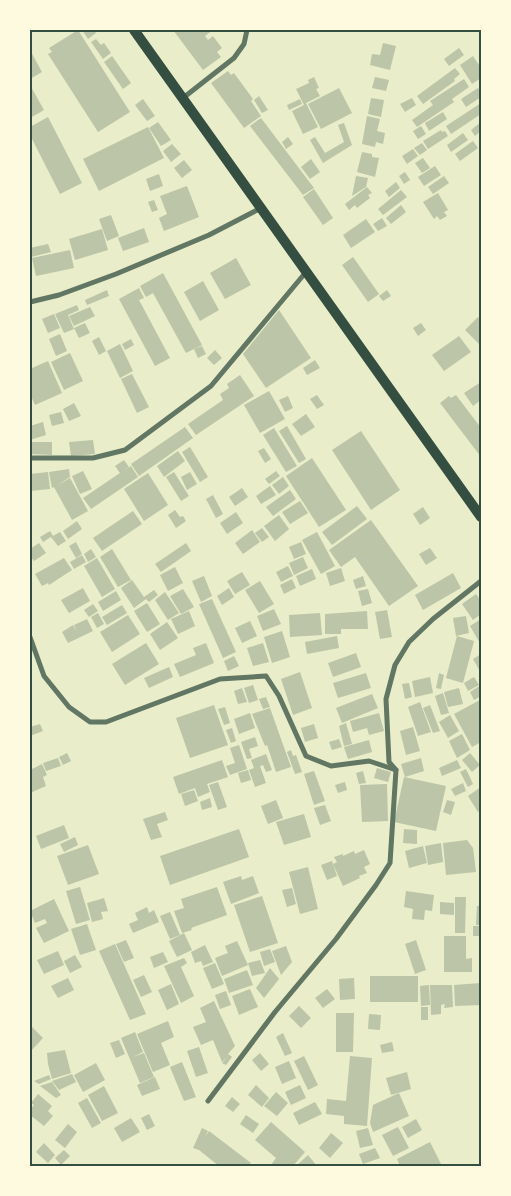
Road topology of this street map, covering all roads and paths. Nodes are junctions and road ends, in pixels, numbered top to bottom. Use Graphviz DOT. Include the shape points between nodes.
graph roads {
  1 [pos="134,30"];
  2 [pos="247,30"];
  3 [pos="183,98"];
  4 [pos="261,208"];
  5 [pos="306,272"];
  6 [pos="30,302"];
  7 [pos="30,458"];
  8 [pos="481,517"];
  9 [pos="481,581"];
  10 [pos="30,636"];
  11 [pos="396,770"];
  12 [pos="208,1101"];
  1 -- 3 [label="main road"];
  2 -- 3 [label="street" via="244,44 234,58"];
  3 -- 4 [label="main road"];
  4 -- 5 [label="main road"];
  4 -- 6 [label="street" via="209,235 116,274"];
  5 -- 7 [label="street" via="211,386 125,450 93,458"];
  5 -- 8 [label="main road"];
  9 -- 11 [label="street" via="433,618 409,642 395,665 386,699 389,762"];
  10 -- 11 [label="street" via="44,676 69,707 90,722 106,722 220,679 266,676 280,696 306,756 331,766 368,761"];
  11 -- 12 [label="street" via="390,863 336,939 274,1012"];
}
